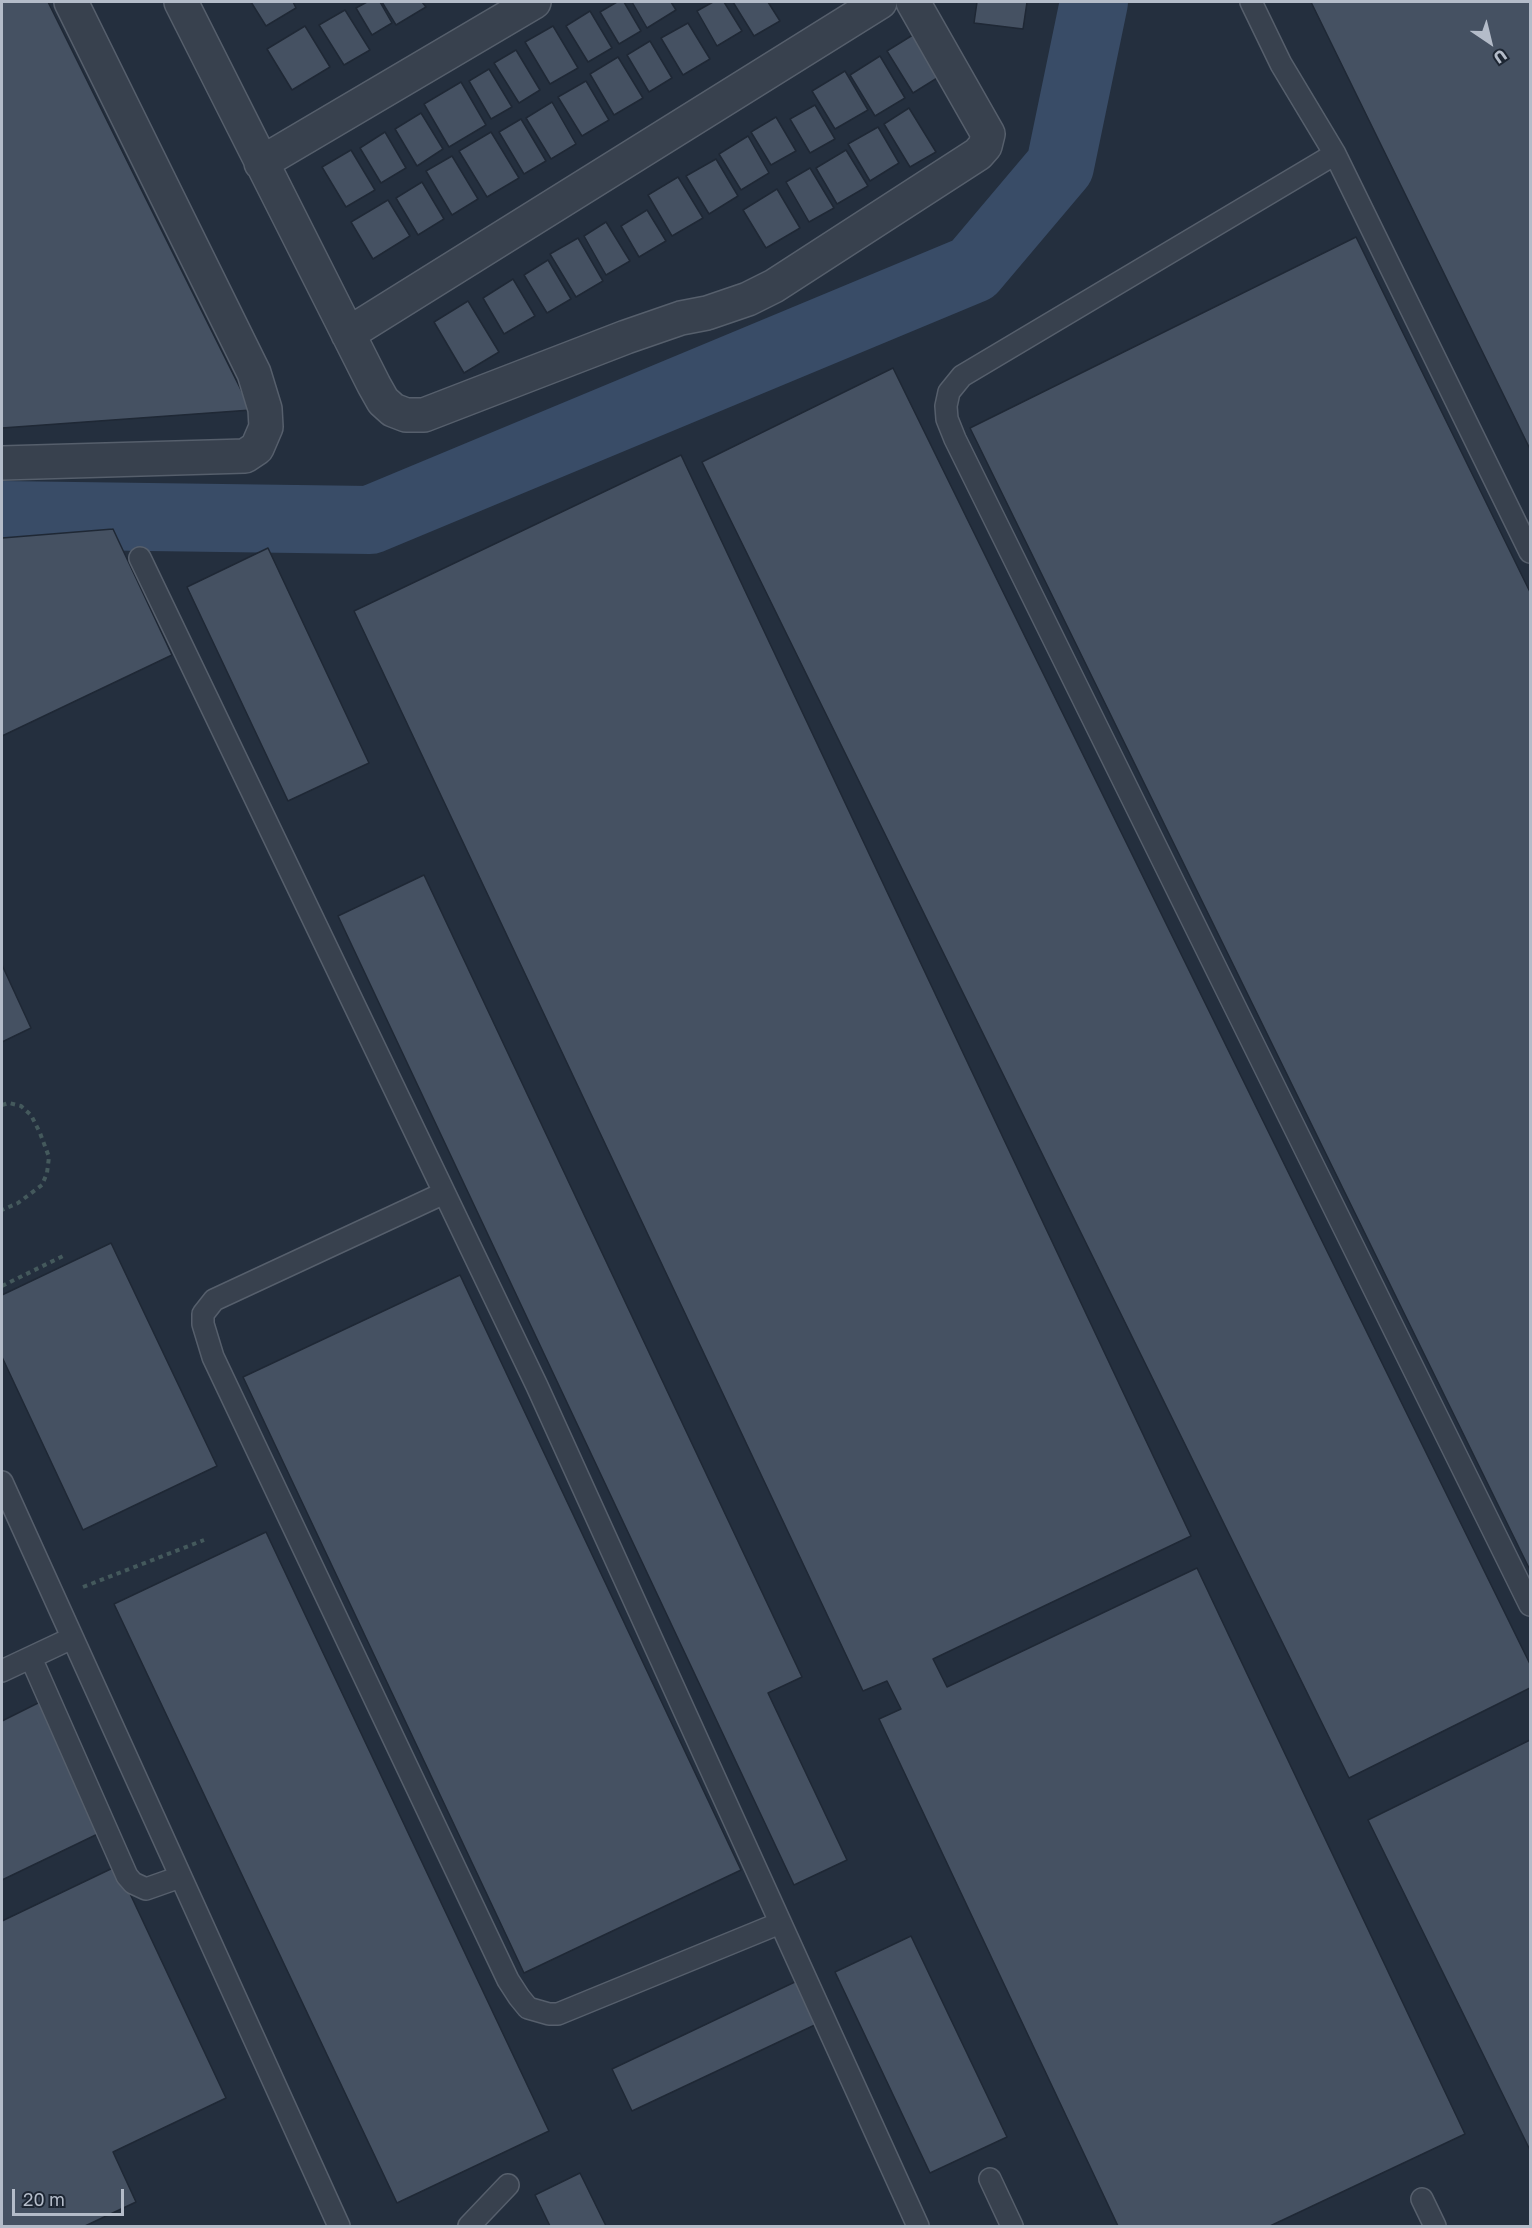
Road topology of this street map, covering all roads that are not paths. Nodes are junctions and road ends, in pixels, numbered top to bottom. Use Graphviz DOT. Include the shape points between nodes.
graph roads {
  1 [pos="71,2"];
  2 [pos="181,2"];
  3 [pos="534,2"];
  4 [pos="880,2"];
  5 [pos="913,2"];
  6 [pos="1251,2"];
  7 [pos="1335,154"];
  8 [pos="261,163"];
  9 [pos="348,334"];
  10 [pos="2,463"];
  11 [pos="1530,552"];
  12 [pos="140,558"];
  13 [pos="444,1193"];
  14 [pos="2,1482"];
  15 [pos="1530,1605"];
  16 [pos="72,1638"];
  17 [pos="31,1658"];
  18 [pos="2,1671"];
  19 [pos="180,1877"];
  20 [pos="780,1923"];
  21 [pos="990,2179"];
  22 [pos="508,2186"];
  23 [pos="1422,2199"];
  24 [pos="339,2226"];
  25 [pos="469,2226"];
  26 [pos="918,2226"];
  27 [pos="1012,2226"];
  28 [pos="1435,2226"];
  1 -- 10 [label="street" via="254,373 266,426 257,448 245,456"];
  2 -- 8 [label="street"];
  3 -- 8 [label="street"];
  4 -- 9 [label="street"];
  5 -- 9 [label="street" via="983,123 988,134 986,146 774,286 740,302 626,337 424,415 406,415 383,401"];
  6 -- 7 [label="lane" via="1281,64"];
  7 -- 11 [label="lane"];
  7 -- 15 [label="lane" via="962,376 949,392 945,406 947,419 976,482"];
  8 -- 9 [label="street"];
  12 -- 13 [label="lane"];
  13 -- 20 [label="lane" via="537,1386"];
  13 -- 20 [label="lane" via="214,1300 203,1314 213,1357 508,1980 528,2008 558,2014"];
  14 -- 16 [label="lane"];
  16 -- 17 [label="lane"];
  16 -- 19 [label="lane"];
  17 -- 18 [label="lane"];
  17 -- 19 [label="lane" via="127,1876 146,1889"];
  19 -- 24 [label="lane"];
  20 -- 26 [label="lane"];
  21 -- 27 [label="lane"];
  22 -- 25 [label="lane"];
  23 -- 28 [label="lane"];
}
